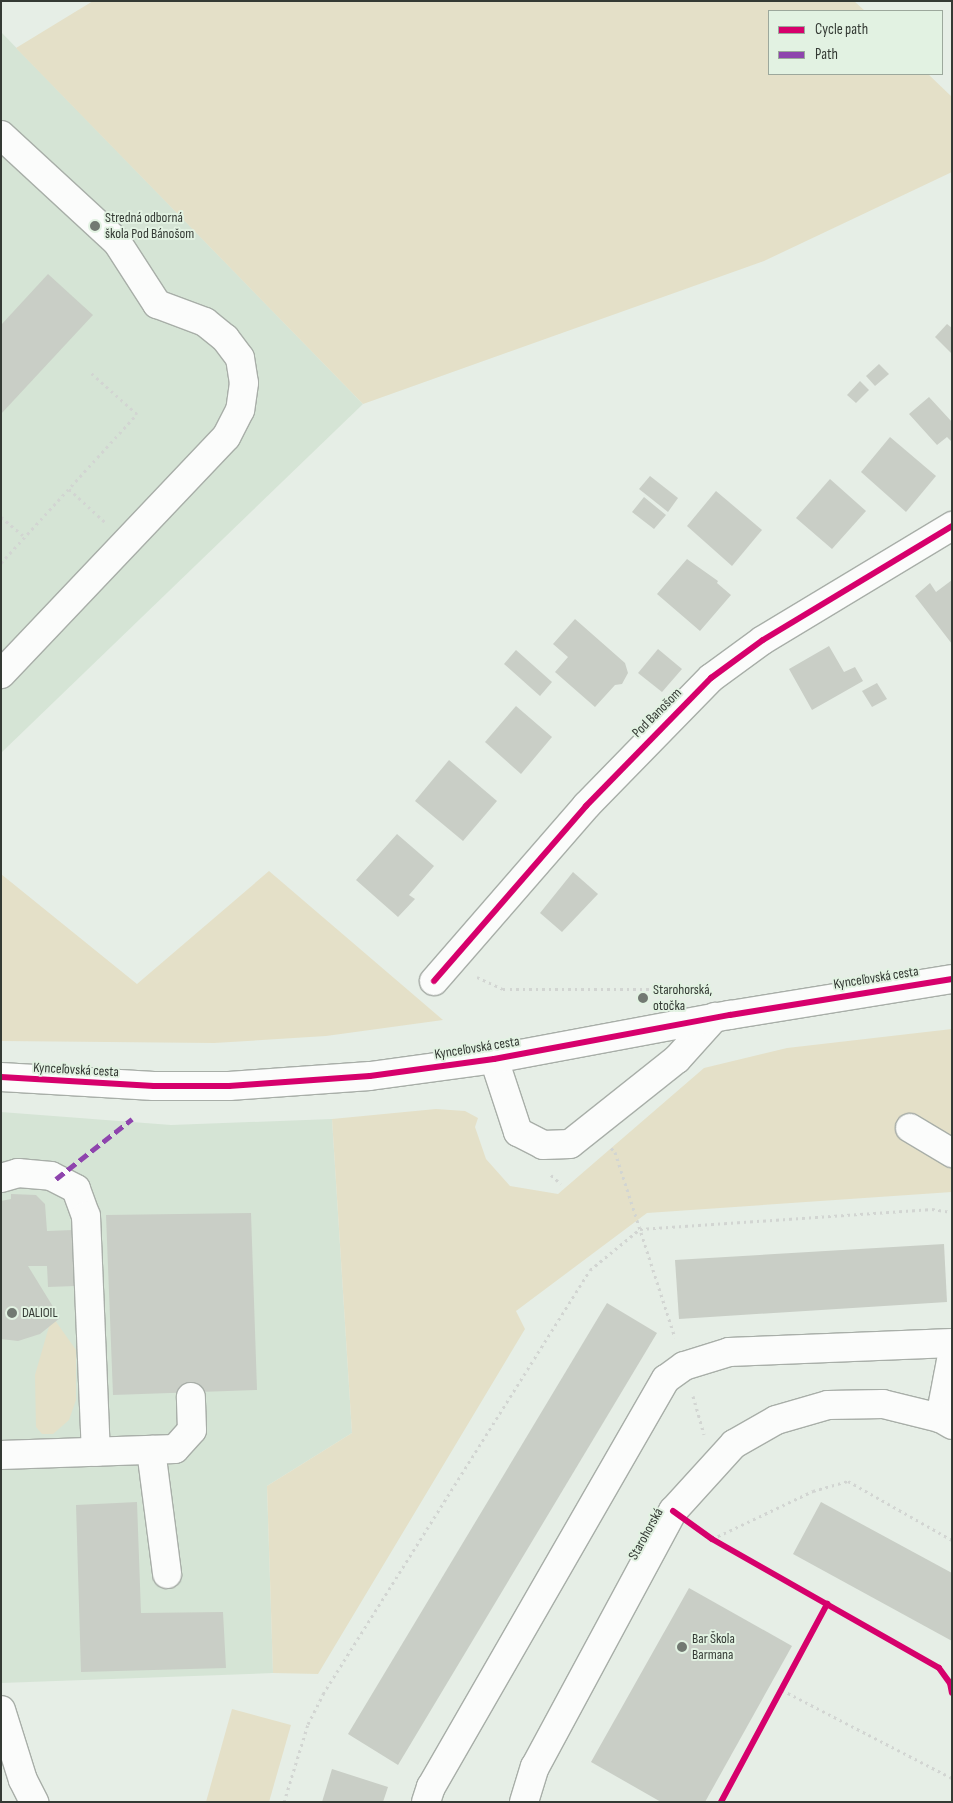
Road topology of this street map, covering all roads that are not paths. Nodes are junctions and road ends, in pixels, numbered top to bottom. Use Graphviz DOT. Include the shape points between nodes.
graph roads {
  1 [pos="1,135"];
  2 [pos="952,526"];
  3 [pos="1,674"];
  4 [pos="952,979"];
  5 [pos="434,981"];
  6 [pos="715,1018"];
  7 [pos="494,1058"];
  8 [pos="1,1077"];
  9 [pos="910,1128"];
  10 [pos="952,1153"];
  11 [pos="1,1178"];
  12 [pos="952,1343"];
  13 [pos="952,1355"];
  14 [pos="191,1397"];
  15 [pos="946,1422"];
  16 [pos="151,1450"];
  17 [pos="96,1452"];
  18 [pos="1,1455"];
  19 [pos="166,1574"];
  20 [pos="1,1710"];
  21 [pos="34,1802"];
  22 [pos="426,1802"];
  23 [pos="524,1802"];
  1 -- 3 [label="street" via="117,242 157,304 205,322 225,338 240,358 244,383 240,410 226,437"];
  2 -- 5 [label="street, Pod Banošom" via="763,640 711,678 586,806"];
  4 -- 6 [label="street, Kynceľovská cesta"];
  6 -- 7 [label="street, Kynceľovská cesta"];
  6 -- 7 [label="street" via="677,1059 570,1144 543,1145 518,1132"];
  7 -- 8 [label="street, Kynceľovská cesta" via="370,1076 230,1086 154,1086"];
  9 -- 10 [label="street"];
  11 -- 17 [label="street" via="18,1173 51,1176 76,1189 86,1216"];
  12 -- 22 [label="street" via="729,1352 684,1366 666,1379 431,1787"];
  13 -- 15 [label="street, Starohorská"];
  14 -- 16 [label="street" via="192,1430 175,1450"];
  15 -- 23 [label="street, Starohorská" via="883,1404 828,1405 776,1420 734,1444 673,1512 535,1767"];
  16 -- 17 [label="street"];
  16 -- 19 [label="street"];
  17 -- 18 [label="street"];
  20 -- 21 [label="street"];
}
